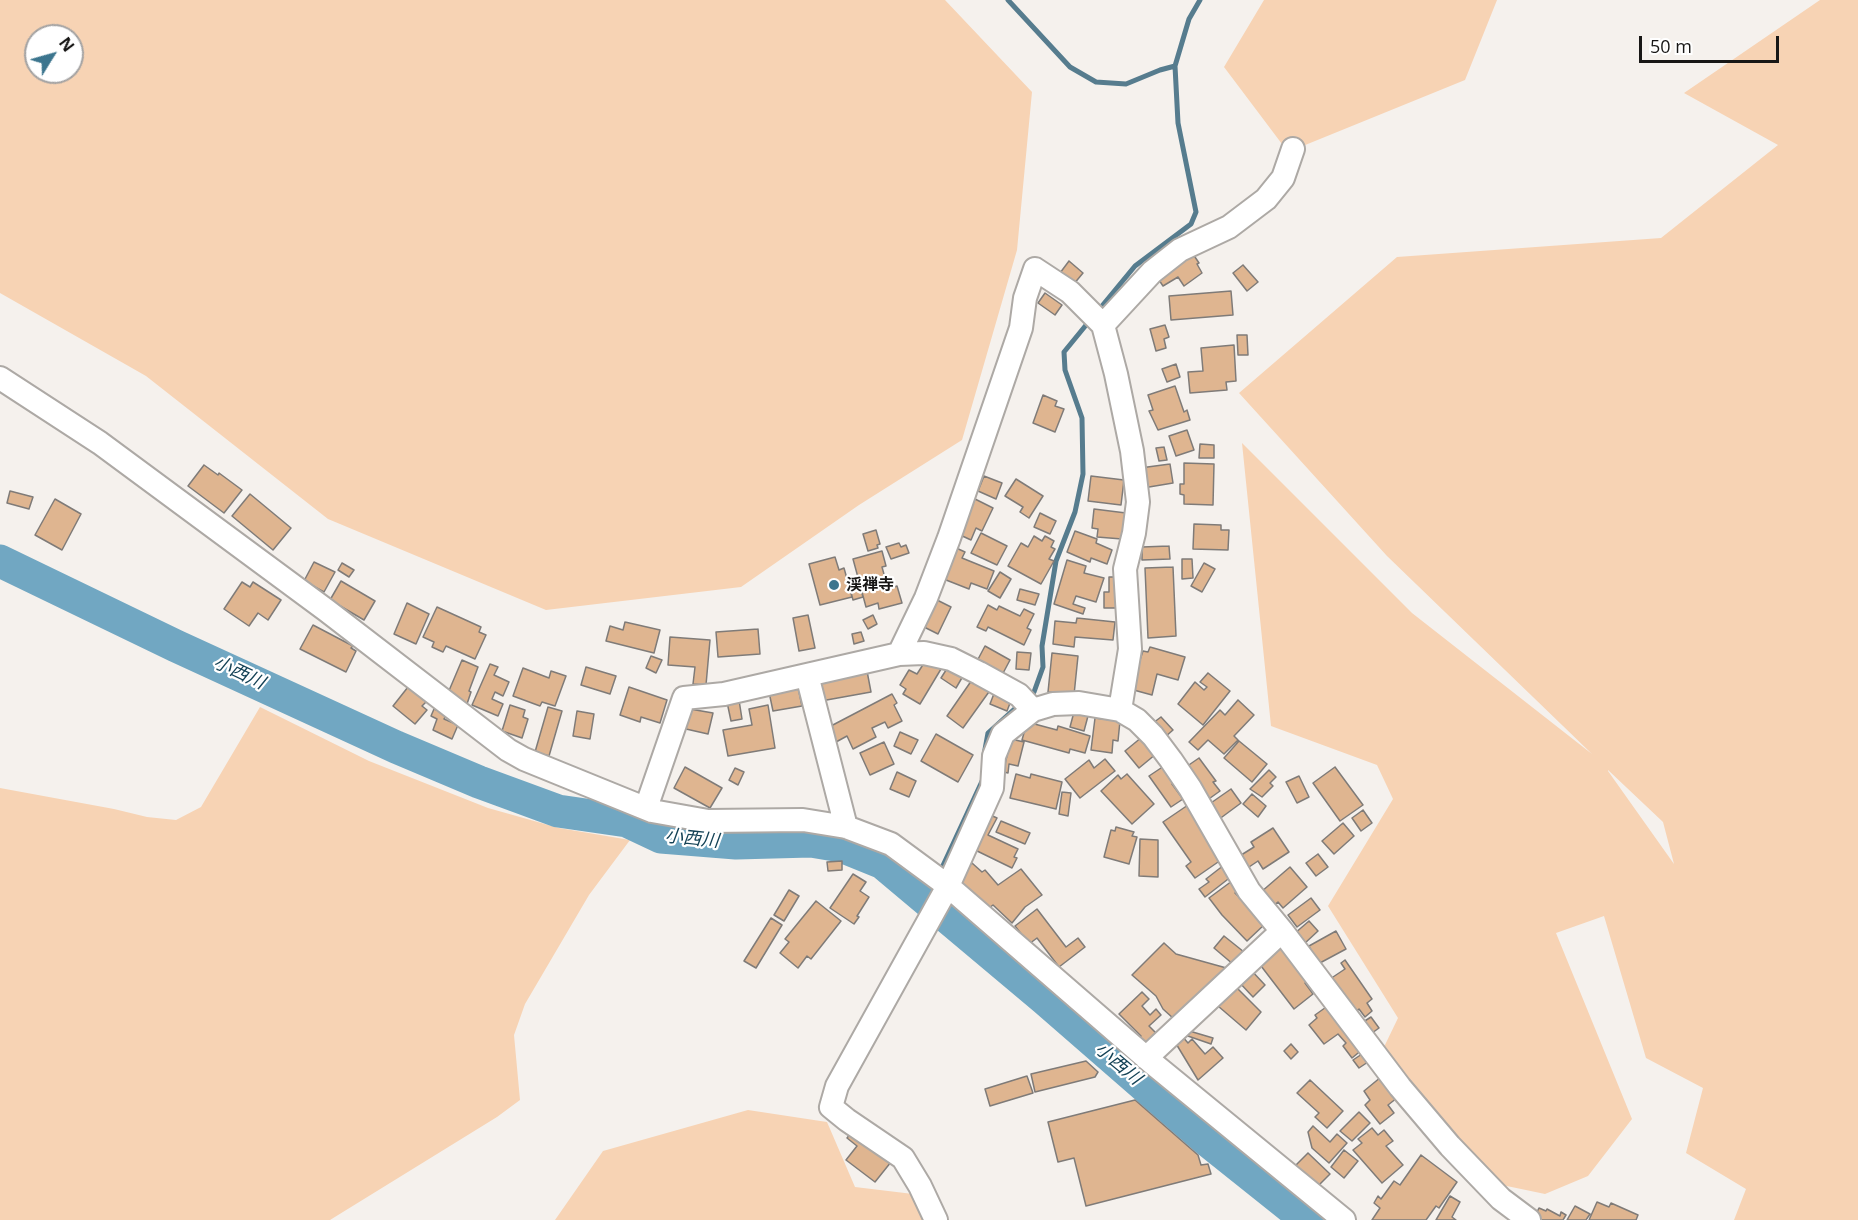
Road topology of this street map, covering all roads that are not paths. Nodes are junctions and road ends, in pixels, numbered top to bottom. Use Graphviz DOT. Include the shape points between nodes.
graph roads {
  1 [pos="1293,149"];
  2 [pos="1103,326"];
  3 [pos="0,378"];
  4 [pos="898,654"];
  5 [pos="807,675"];
  6 [pos="1033,710"];
  7 [pos="1120,710"];
  8 [pos="646,808"];
  9 [pos="846,827"];
  10 [pos="948,886"];
  11 [pos="1282,931"];
  12 [pos="1146,1058"];
  13 [pos="936,1220"];
  14 [pos="1344,1220"];
  15 [pos="1529,1220"];
  1 -- 2 [label="street" via="1283,178 1266,199 1229,227 1180,250"];
  2 -- 4 [label="street" via="1070,292 1035,269 1025,298 1021,328 950,538"];
  2 -- 7 [label="street" via="1132,451 1138,502 1125,569 1130,649"];
  3 -- 8 [label="street" via="99,443 508,750"];
  4 -- 5 [label="street"];
  4 -- 6 [label="street" via="924,653 951,659 1019,695"];
  5 -- 8 [label="street" via="724,694 684,698"];
  5 -- 9 [label="street"];
  6 -- 7 [label="street" via="1079,703"];
  6 -- 10 [label="street" via="1003,734 994,756 992,788"];
  7 -- 11 [label="street" via="1137,720 1171,760 1250,891"];
  8 -- 9 [label="street" via="708,821 803,820"];
  9 -- 10 [label="street" via="891,844"];
  10 -- 12 [label="street"];
  10 -- 13 [label="street" via="837,1086 831,1107 903,1158"];
  11 -- 12 [label="street"];
  11 -- 15 [label="street" via="1400,1087 1450,1146 1501,1199"];
  12 -- 14 [label="street"];
}
